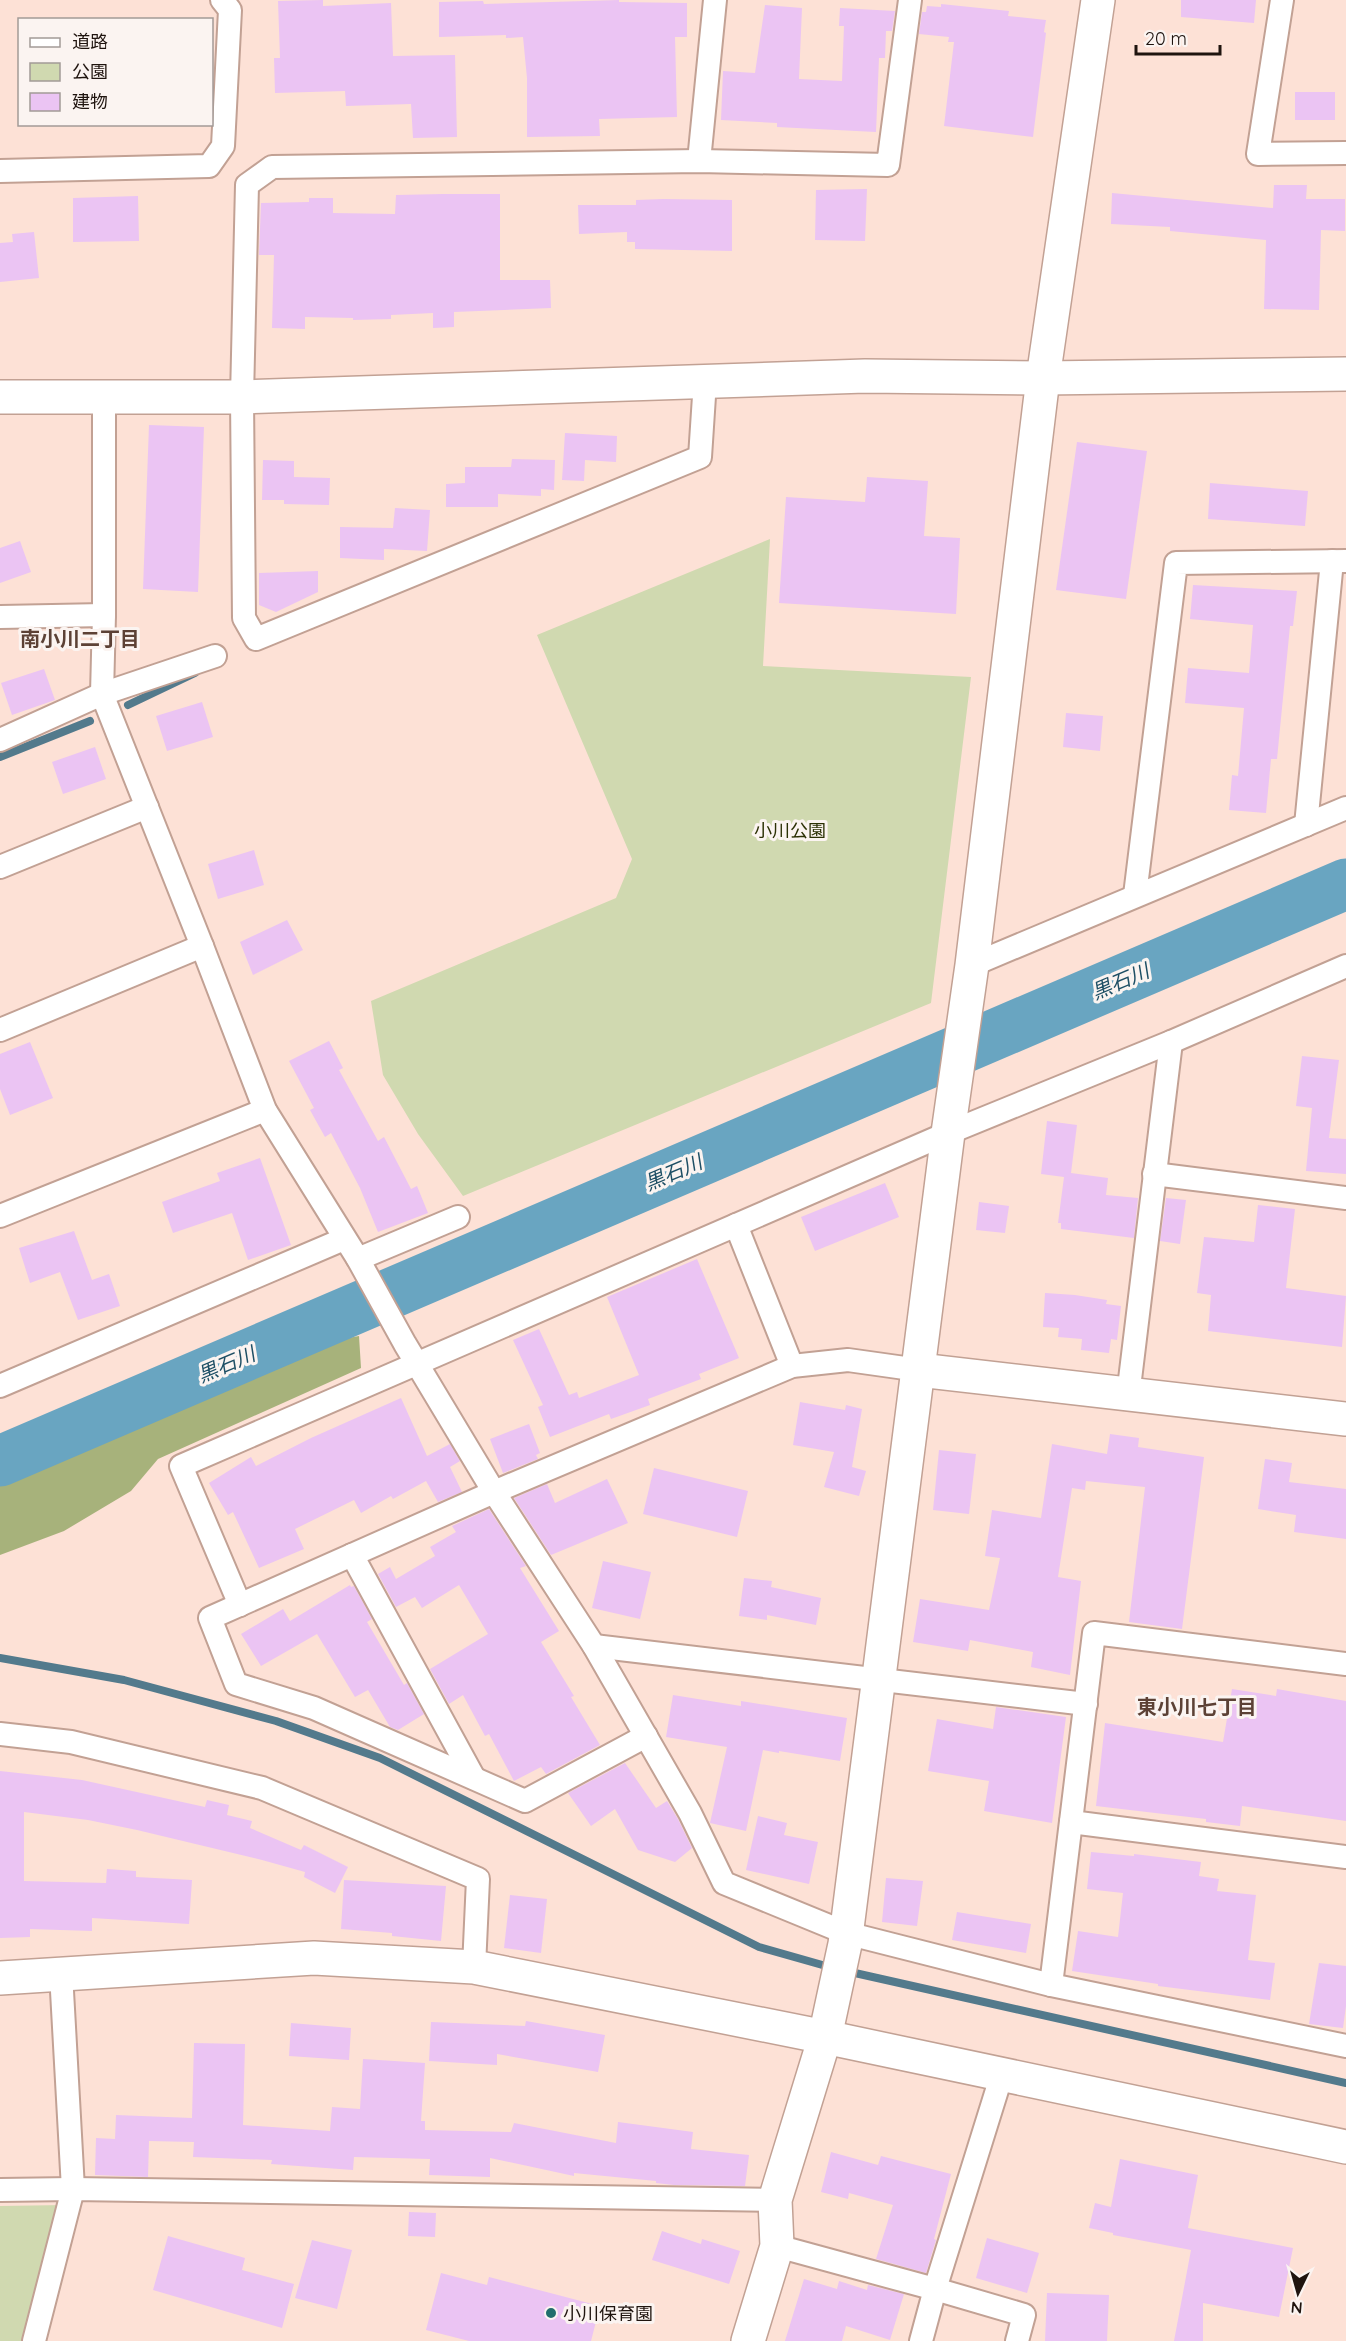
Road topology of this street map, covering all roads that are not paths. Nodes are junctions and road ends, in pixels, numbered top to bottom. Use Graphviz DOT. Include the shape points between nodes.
graph roads {
  1 [pos="222,0"];
  2 [pos="715,0"];
  3 [pos="910,0"];
  4 [pos="1098,0"];
  5 [pos="1282,0"];
  6 [pos="1346,153"];
  7 [pos="699,161"];
  8 [pos="0,171"];
  9 [pos="1346,374"];
  10 [pos="1043,378"];
  11 [pos="705,381"];
  12 [pos="104,396"];
  13 [pos="0,397"];
  14 [pos="242,397"];
  15 [pos="1339,561"];
  16 [pos="104,615"];
  17 [pos="0,617"];
  18 [pos="215,656"];
  19 [pos="102,694"];
  20 [pos="0,740"];
  21 [pos="147,807"];
  22 [pos="1346,808"];
  23 [pos="1306,825"];
  24 [pos="0,867"];
  25 [pos="1135,895"];
  26 [pos="202,946"];
  27 [pos="972,965"];
  28 [pos="1346,966"];
  29 [pos="0,1030"];
  30 [pos="1171,1042"];
  31 [pos="265,1110"];
  32 [pos="950,1121"];
  33 [pos="1154,1174"];
  34 [pos="1346,1198"];
  35 [pos="0,1216"];
  36 [pos="458,1217"];
  37 [pos="736,1225"];
  38 [pos="344,1239"];
  39 [pos="362,1266"];
  40 [pos="411,1353"];
  41 [pos="792,1366"];
  42 [pos="919,1370"];
  43 [pos="0,1386"];
  44 [pos="1128,1395"];
  45 [pos="1346,1419"];
  46 [pos="494,1492"];
  47 [pos="352,1555"];
  48 [pos="240,1605"];
  49 [pos="594,1646"];
  50 [pos="1346,1664"];
  51 [pos="879,1679"];
  52 [pos="1086,1704"];
  53 [pos="0,1734"];
  54 [pos="646,1736"];
  55 [pos="474,1778"];
  56 [pos="1071,1822"];
  57 [pos="1346,1857"];
  58 [pos="846,1939"];
  59 [pos="474,1967"];
  60 [pos="61,1973"];
  61 [pos="0,1978"];
  62 [pos="1051,1984"];
  63 [pos="825,2037"];
  64 [pos="1346,2046"];
  65 [pos="1002,2074"];
  66 [pos="1346,2147"];
  67 [pos="73,2189"];
  68 [pos="0,2190"];
  69 [pos="775,2200"];
  70 [pos="777,2246"];
  71 [pos="935,2289"];
  72 [pos="34,2341"];
  73 [pos="748,2341"];
  74 [pos="921,2341"];
  75 [pos="1017,2341"];
  1 -- 8 [label="street" via="230,10 223,146 209,166"];
  2 -- 7 [label="street"];
  3 -- 7 [label="street" via="888,165"];
  4 -- 10 [label="street"];
  5 -- 6 [label="street" via="1258,154"];
  7 -- 14 [label="street" via="272,167 247,185"];
  9 -- 10 [label="street"];
  10 -- 11 [label="street" via="866,376"];
  10 -- 27 [label="street"];
  11 -- 14 [label="street"];
  11 -- 14 [label="street" via="700,457 256,639 244,618"];
  12 -- 13 [label="street"];
  12 -- 14 [label="street"];
  12 -- 16 [label="street"];
  15 -- 23 [label="street"];
  15 -- 25 [label="street" via="1176,563"];
  16 -- 17 [label="street"];
  16 -- 19 [label="street"];
  18 -- 19 [label="street"];
  19 -- 20 [label="street"];
  19 -- 21 [label="street"];
  21 -- 24 [label="street"];
  21 -- 26 [label="street"];
  22 -- 23 [label="street"];
  23 -- 25 [label="street"];
  25 -- 27 [label="street"];
  26 -- 29 [label="street"];
  26 -- 31 [label="street"];
  27 -- 32 [label="street"];
  28 -- 30 [label="street"];
  30 -- 32 [label="street"];
  30 -- 33 [label="street"];
  31 -- 35 [label="street"];
  31 -- 38 [label="street"];
  32 -- 37 [label="street"];
  32 -- 42 [label="street"];
  33 -- 34 [label="street"];
  33 -- 44 [label="street"];
  36 -- 39 [label="street"];
  37 -- 40 [label="street"];
  37 -- 41 [label="street"];
  38 -- 39 [label="street"];
  38 -- 43 [label="street"];
  39 -- 40 [label="street"];
  40 -- 46 [label="street"];
  40 -- 48 [label="street" via="181,1466"];
  41 -- 42 [label="street" via="848,1360"];
  41 -- 46 [label="street"];
  42 -- 44 [label="street"];
  42 -- 51 [label="street"];
  44 -- 45 [label="street"];
  46 -- 47 [label="street"];
  46 -- 49 [label="street"];
  47 -- 48 [label="street"];
  47 -- 55 [label="street"];
  48 -- 55 [label="street" via="210,1618 236,1684 314,1708"];
  49 -- 51 [label="street"];
  49 -- 54 [label="street"];
  50 -- 52 [label="street" via="1094,1633"];
  51 -- 52 [label="street"];
  51 -- 58 [label="street"];
  52 -- 56 [label="street"];
  53 -- 59 [label="street" via="71,1742 262,1788 478,1879"];
  54 -- 55 [label="street" via="525,1801"];
  54 -- 58 [label="street" via="724,1882"];
  56 -- 57 [label="street"];
  56 -- 62 [label="street"];
  58 -- 62 [label="street"];
  58 -- 63 [label="street"];
  59 -- 60 [label="street" via="314,1958"];
  59 -- 63 [label="street"];
  60 -- 61 [label="street"];
  60 -- 67 [label="street"];
  62 -- 64 [label="street"];
  63 -- 65 [label="street"];
  63 -- 69 [label="street"];
  65 -- 66 [label="street"];
  65 -- 71 [label="street"];
  67 -- 68 [label="street"];
  67 -- 69 [label="street"];
  67 -- 72 [label="street"];
  69 -- 70 [label="street"];
  70 -- 71 [label="street"];
  70 -- 73 [label="street"];
  71 -- 74 [label="street"];
  71 -- 75 [label="street" via="1024,2315"];
}
